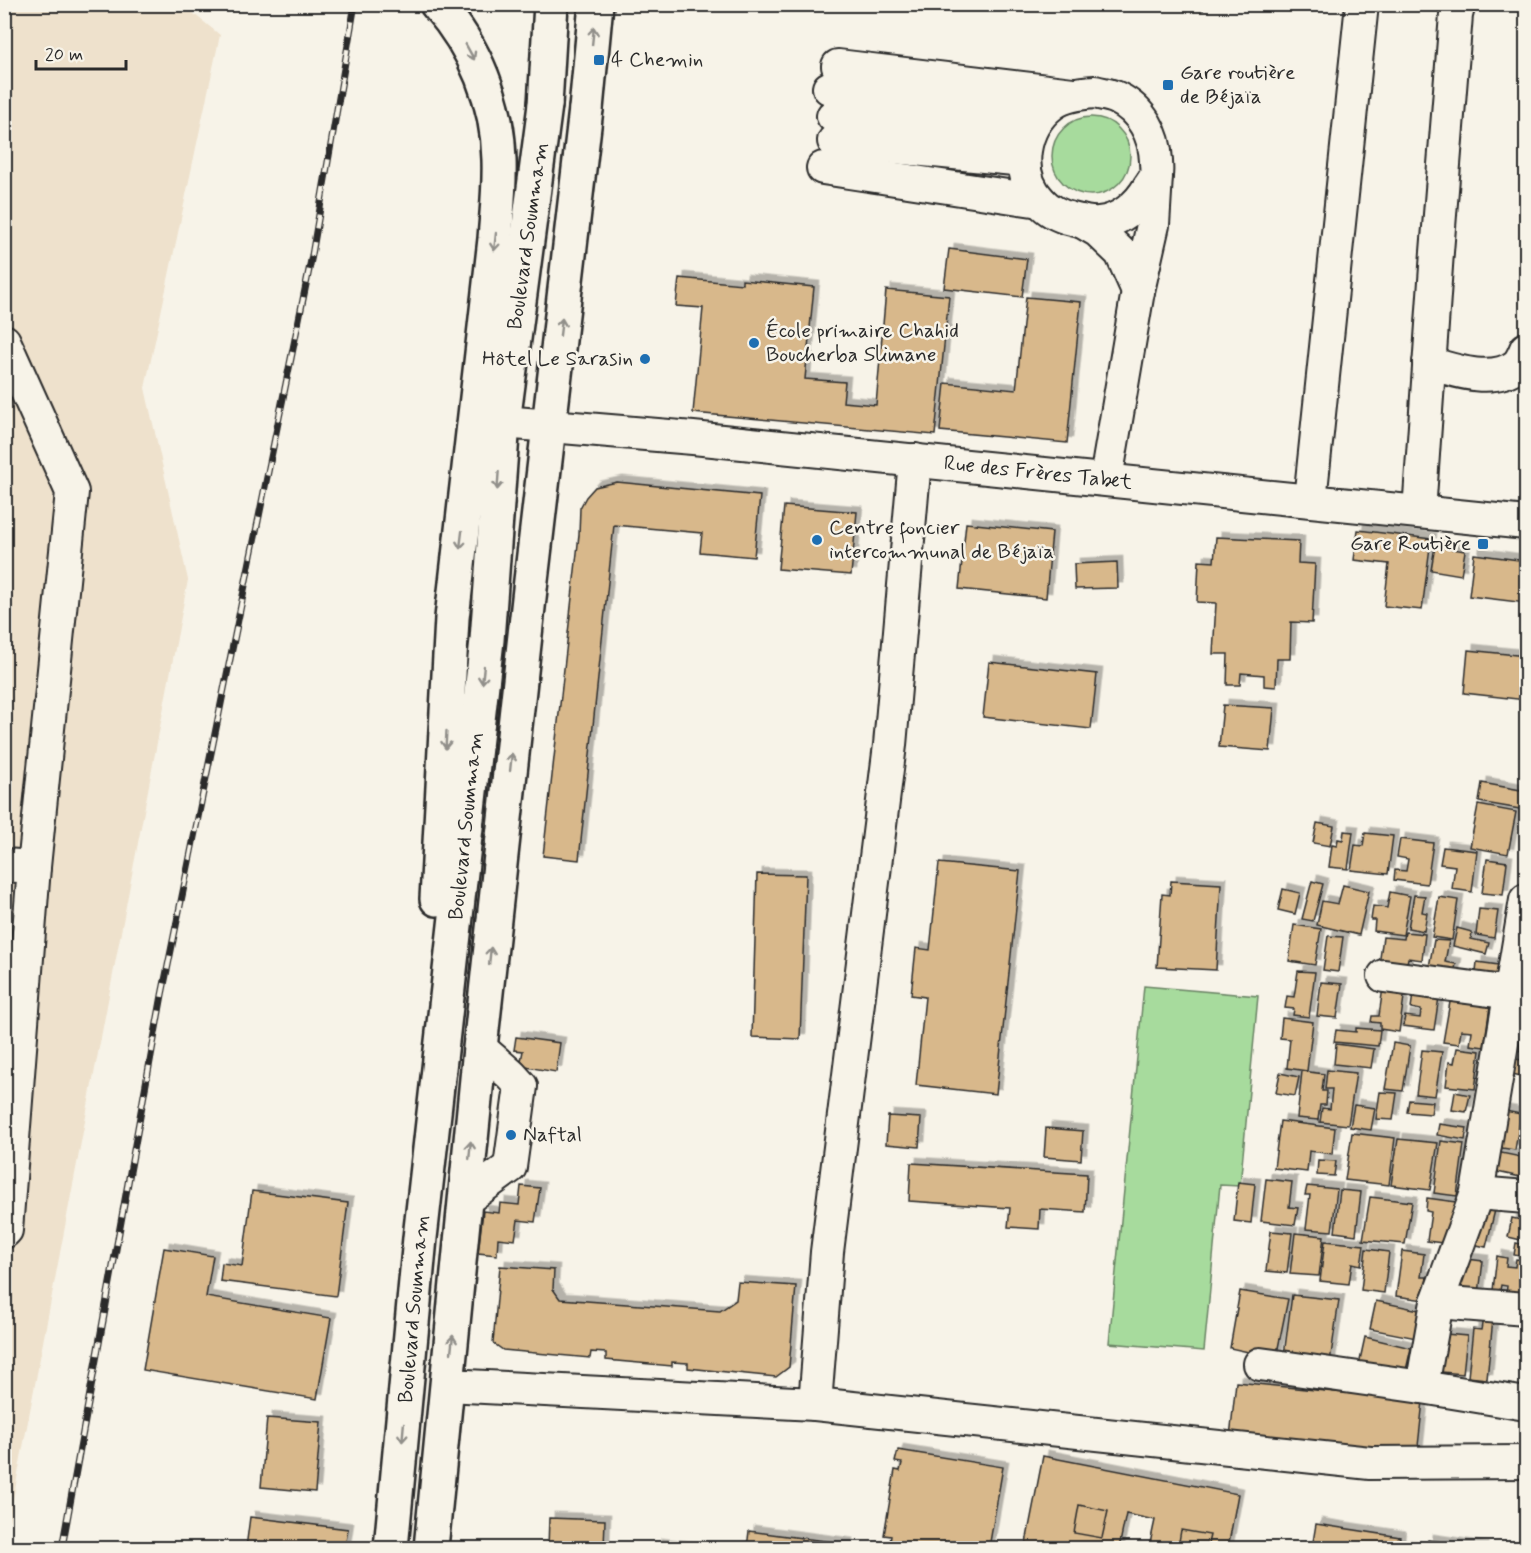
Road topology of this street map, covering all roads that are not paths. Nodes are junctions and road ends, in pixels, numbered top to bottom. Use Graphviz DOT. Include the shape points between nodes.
graph roads {
  1 [pos="437,4"];
  2 [pos="551,4"];
  3 [pos="596,4"];
  4 [pos="1362,4"];
  5 [pos="1459,4"];
  6 [pos="1073,94"];
  7 [pos="832,116"];
  8 [pos="1029,139"];
  9 [pos="1156,175"];
  10 [pos="1040,201"];
  11 [pos="1080,221"];
  12 [pos="1138,291"];
  13 [pos="4,341"];
  14 [pos="1527,349"];
  15 [pos="1429,363"];
  16 [pos="502,422"];
  17 [pos="549,426"];
  18 [pos="915,460"];
  19 [pos="1106,480"];
  20 [pos="1310,500"];
  21 [pos="1419,512"];
  22 [pos="1527,523"];
  23 [pos="19,866"];
  24 [pos="1527,900"];
  25 [pos="1384,976"];
  26 [pos="1518,995"];
  27 [pos="480,1048"];
  28 [pos="1477,1192"];
  29 [pos="1527,1197"];
  30 [pos="466,1198"];
  31 [pos="4,1232"];
  32 [pos="420,1238"];
  33 [pos="1437,1302"];
  34 [pos="1527,1309"];
  35 [pos="1260,1364"];
  36 [pos="447,1385"];
  37 [pos="1422,1387"];
  38 [pos="815,1404"];
  39 [pos="1527,1404"];
  40 [pos="1527,1462"];
  41 [pos="391,1548"];
  42 [pos="431,1548"];
  1 -- 32 [label="main road, one-way" via="454,24 487,88 495,122 499,191 452,618"];
  2 -- 16 [label="main road, Boulevard Soummam" via="545,105"];
  17 -- 3 [label="main road, Boulevard Soummam, one-way"];
  4 -- 20 [label="street"];
  5 -- 15 [label="street"];
  6 -- 7 [label="street"];
  6 -- 8 [label="street" via="1053,103"];
  6 -- 9 [label="street" via="1095,92 1117,98 1135,110 1149,128"];
  7 -- 8 [label="street"];
  7 -- 8 [label="street"];
  7 -- 10 [label="street"];
  8 -- 10 [label="street" via="1028,182"];
  9 -- 11 [label="street" via="1134,206 1118,218 1098,223"];
  9 -- 12 [label="street" via="1153,225"];
  10 -- 11 [label="street" via="1057,215"];
  11 -- 12 [label="street" via="1098,231 1121,253"];
  12 -- 19 [label="street"];
  13 -- 23 [label="street" via="72,492"];
  14 -- 15 [label="street" via="1518,364 1496,375 1464,373"];
  15 -- 21 [label="street"];
  16 -- 17 [label="street"];
  16 -- 32 [label="main road, Boulevard Soummam, one-way" via="487,640"];
  17 -- 18 [label="street, Rue des Frères Tabet"];
  27 -- 17 [label="main road, Boulevard Soummam, one-way"];
  18 -- 19 [label="street, Rue des Frères Tabet"];
  18 -- 38 [label="street" via="890,745 827,1252"];
  19 -- 20 [label="street, Rue des Frères Tabet"];
  20 -- 21 [label="street, Rue des Frères Tabet"];
  21 -- 22 [label="street, Rue des Frères Tabet"];
  23 -- 31 [label="street"];
  24 -- 26 [label="street"];
  25 -- 26 [label="street"];
  26 -- 28 [label="street"];
  30 -- 27 [label="main road, Boulevard Soummam, one-way"];
  27 -- 30 [label="street" via="512,1076 498,1175"];
  28 -- 29 [label="street"];
  28 -- 33 [label="street"];
  36 -- 30 [label="main road, Boulevard Soummam, one-way"];
  32 -- 41 [label="main road, Boulevard Soummam, one-way"];
  33 -- 34 [label="street"];
  33 -- 37 [label="street"];
  35 -- 37 [label="street"];
  36 -- 38 [label="street"];
  36 -- 42 [label="main road, Boulevard Soummam"];
  37 -- 39 [label="street"];
  38 -- 40 [label="street" via="1370,1463"];
}
